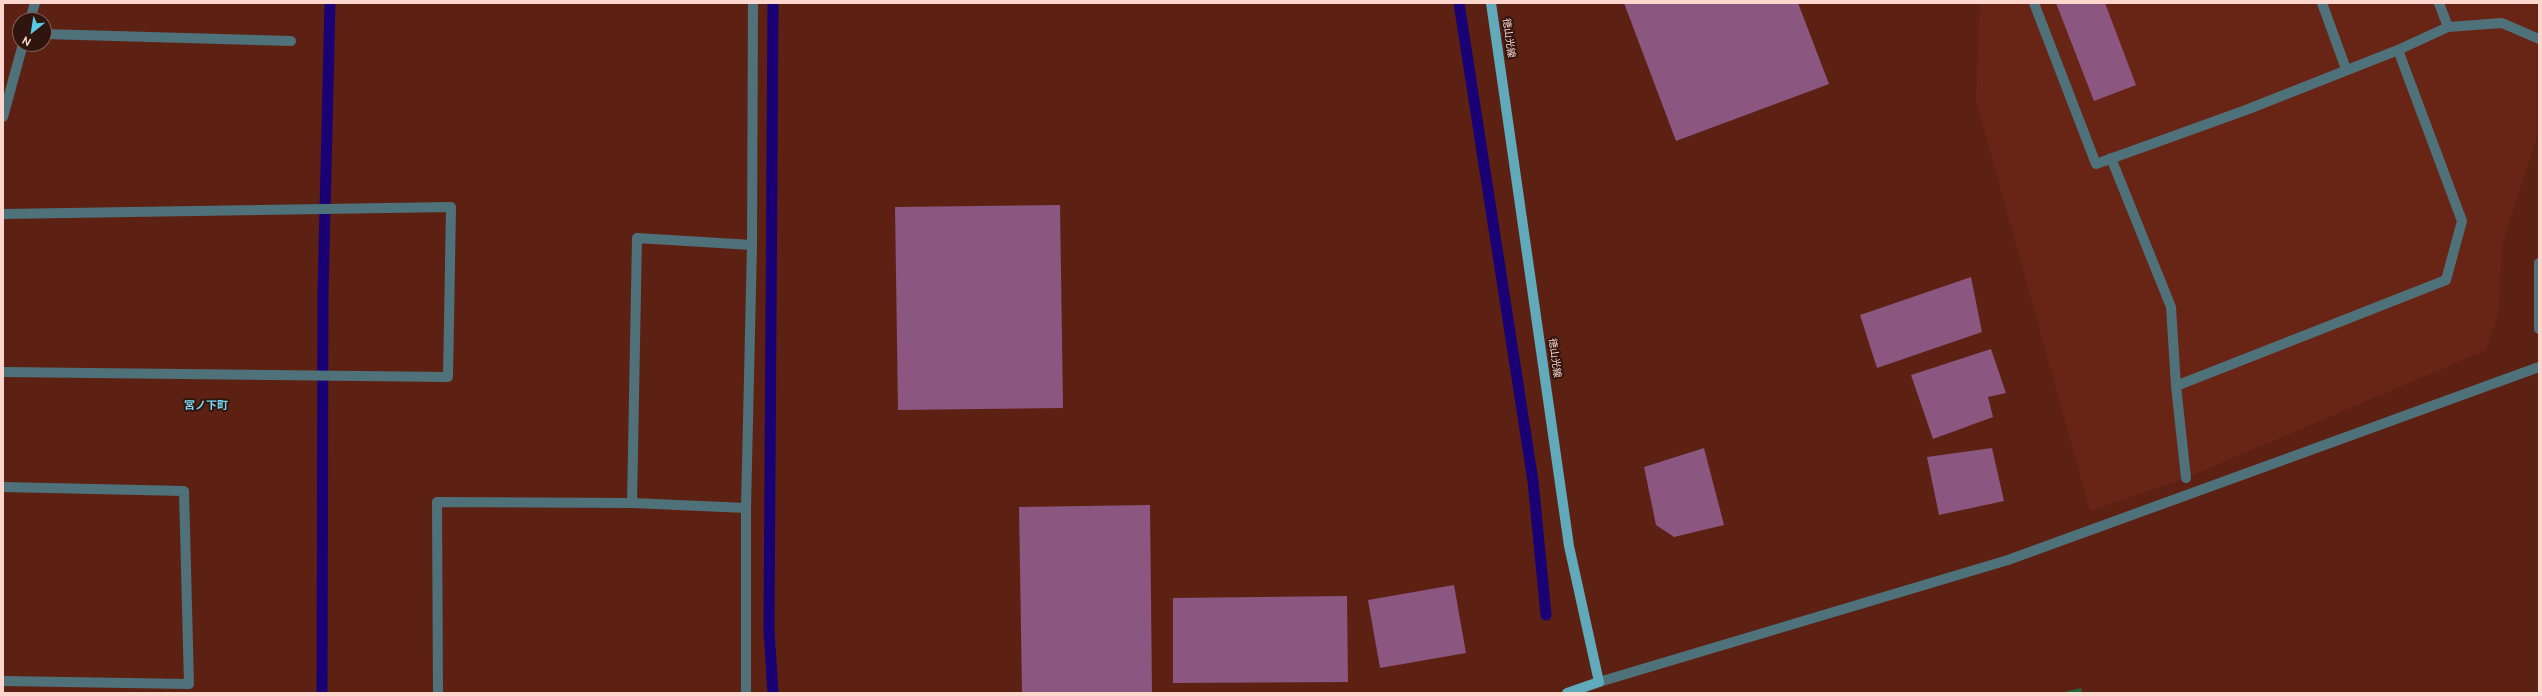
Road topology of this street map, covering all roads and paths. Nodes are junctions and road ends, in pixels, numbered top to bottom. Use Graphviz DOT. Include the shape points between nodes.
graph roads {
  1 [pos="754,3"];
  2 [pos="1491,3"];
  3 [pos="2034,3"];
  4 [pos="2322,3"];
  5 [pos="2439,3"];
  6 [pos="2448,27"];
  7 [pos="52,34"];
  8 [pos="2539,39"];
  9 [pos="291,41"];
  10 [pos="2398,50"];
  11 [pos="21,52"];
  12 [pos="2346,69"];
  13 [pos="3,117"];
  14 [pos="2111,158"];
  15 [pos="3,214"];
  16 [pos="752,245"];
  17 [pos="2539,263"];
  18 [pos="2539,329"];
  19 [pos="2539,367"];
  20 [pos="3,372"];
  21 [pos="2176,386"];
  22 [pos="2186,478"];
  23 [pos="3,487"];
  24 [pos="632,503"];
  25 [pos="746,508"];
  26 [pos="3,681"];
  27 [pos="1599,682"];
  28 [pos="438,693"];
  29 [pos="746,693"];
  30 [pos="1567,693"];
  1 -- 16 [label="street"];
  2 -- 27 [label="main road, 徳山光線" via="1569,546"];
  3 -- 14 [label="street" via="2096,164"];
  4 -- 12 [label="street"];
  5 -- 6 [label="street"];
  6 -- 8 [label="street" via="2502,24"];
  6 -- 10 [label="street"];
  7 -- 9 [label="street"];
  10 -- 12 [label="street"];
  10 -- 21 [label="street" via="2462,221 2446,280"];
  11 -- 13 [label="street"];
  12 -- 14 [label="street" via="2246,110"];
  14 -- 21 [label="street" via="2171,307"];
  15 -- 20 [label="street" via="451,207 448,377"];
  16 -- 24 [label="street" via="637,238"];
  16 -- 25 [label="street"];
  17 -- 18 [label="street"];
  19 -- 27 [label="street" via="2008,560"];
  21 -- 22 [label="street"];
  23 -- 26 [label="street" via="184,491 189,684"];
  24 -- 25 [label="street"];
  24 -- 28 [label="street" via="437,502"];
  25 -- 29 [label="street"];
  27 -- 30 [label="main road"];
}
